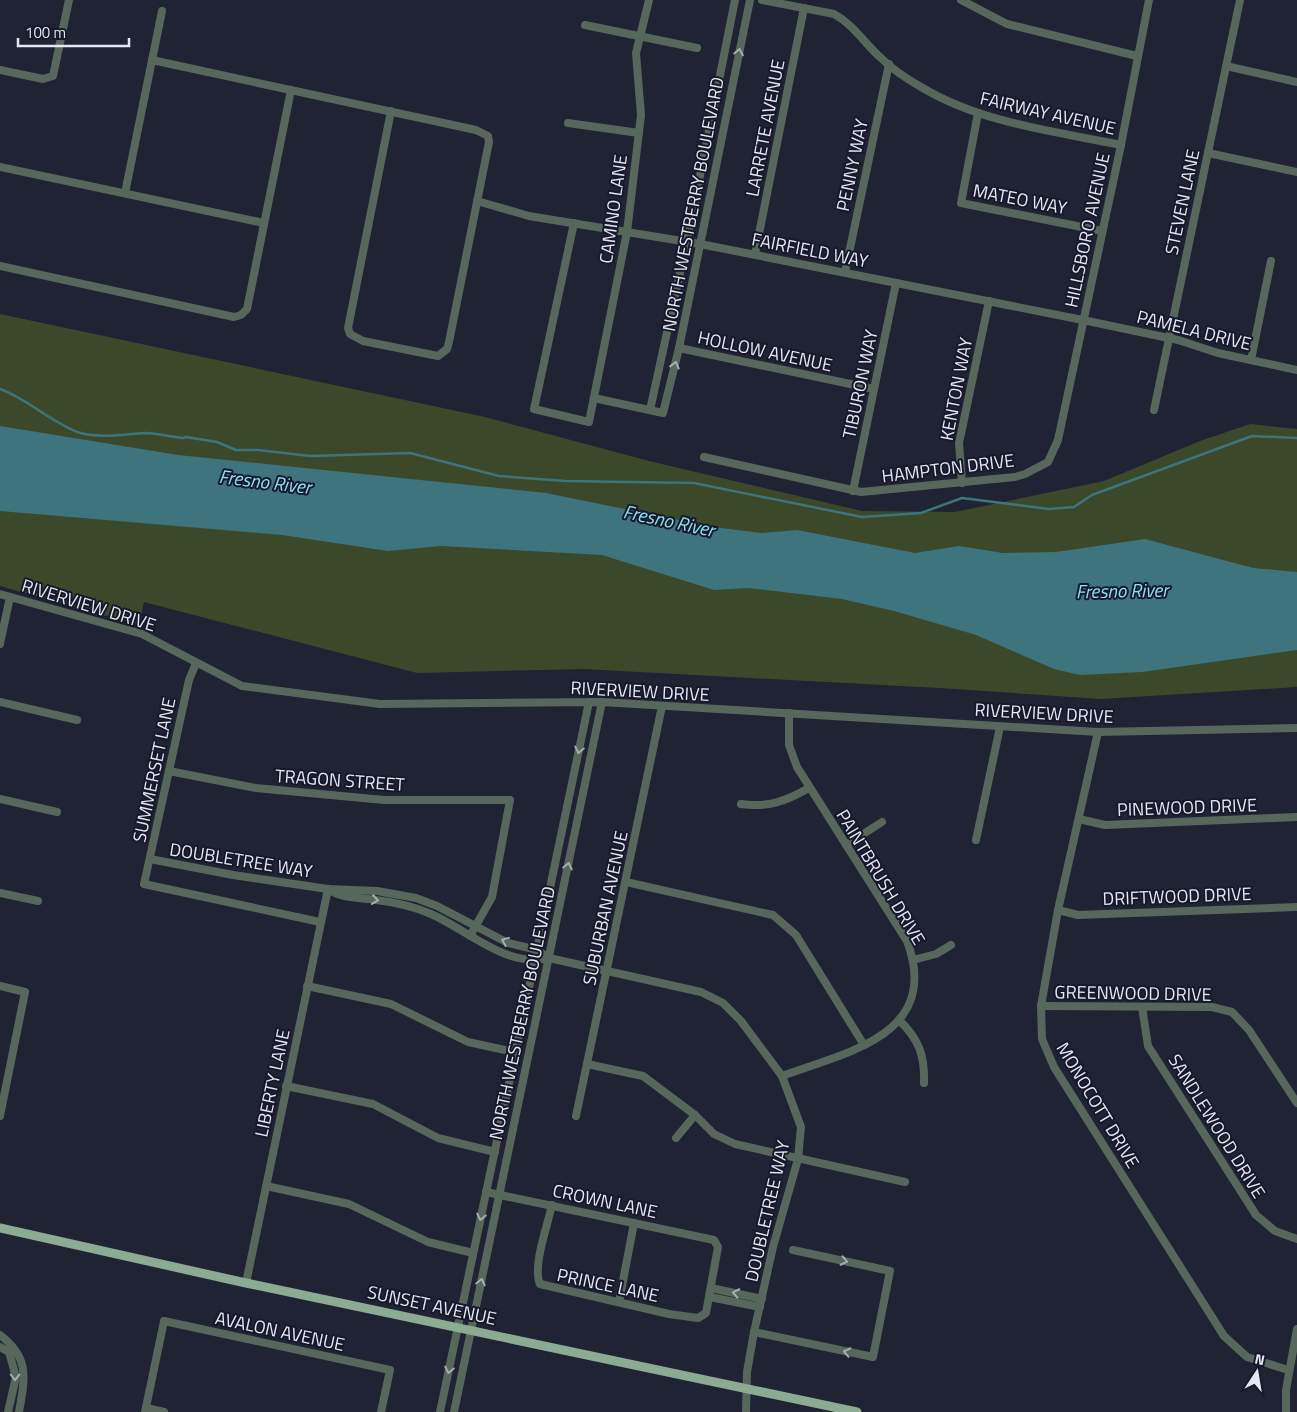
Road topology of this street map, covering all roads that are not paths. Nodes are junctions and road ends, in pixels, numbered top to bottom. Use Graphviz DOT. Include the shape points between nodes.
graph roads {
  1 [pos="69,0"];
  2 [pos="649,0"];
  3 [pos="735,0"];
  4 [pos="750,0"];
  5 [pos="762,0"];
  6 [pos="961,0"];
  7 [pos="1149,0"];
  8 [pos="1240,0"];
  9 [pos="804,8"];
  10 [pos="162,12"];
  11 [pos="585,25"];
  12 [pos="639,36"];
  13 [pos="697,48"];
  14 [pos="1137,56"];
  15 [pos="152,60"];
  16 [pos="889,64"];
  17 [pos="1226,66"];
  18 [pos="0,70"];
  19 [pos="1297,82"];
  20 [pos="291,90"];
  21 [pos="391,111"];
  22 [pos="978,113"];
  23 [pos="568,123"];
  24 [pos="639,134"];
  25 [pos="1121,145"];
  26 [pos="1208,153"];
  27 [pos="0,167"];
  28 [pos="1297,172"];
  29 [pos="125,193"];
  30 [pos="477,201"];
  31 [pos="264,223"];
  32 [pos="574,223"];
  33 [pos="1102,231"];
  34 [pos="627,232"];
  35 [pos="687,241"];
  36 [pos="700,244"];
  37 [pos="755,254"];
  38 [pos="1271,261"];
  39 [pos="0,266"];
  40 [pos="845,272"];
  41 [pos="896,283"];
  42 [pos="989,301"];
  43 [pos="1084,320"];
  44 [pos="1169,338"];
  45 [pos="680,348"];
  46 [pos="1250,360"];
  47 [pos="1297,370"];
  48 [pos="874,389"];
  49 [pos="594,398"];
  50 [pos="650,410"];
  51 [pos="1154,410"];
  52 [pos="704,457"];
  53 [pos="962,482"];
  54 [pos="853,491"];
  55 [pos="0,594"];
  56 [pos="10,597"];
  57 [pos="0,644"];
  58 [pos="196,663"];
  59 [pos="0,702"];
  60 [pos="589,702"];
  61 [pos="602,702"];
  62 [pos="662,706"];
  63 [pos="788,713"];
  64 [pos="77,720"];
  65 [pos="1000,727"];
  66 [pos="1297,728"];
  67 [pos="1098,732"];
  68 [pos="169,771"];
  69 [pos="809,788"];
  70 [pos="0,800"];
  71 [pos="741,804"];
  72 [pos="58,812"];
  73 [pos="1297,817"];
  74 [pos="1079,820"];
  75 [pos="882,822"];
  76 [pos="976,840"];
  77 [pos="846,845"];
  78 [pos="150,860"];
  79 [pos="626,882"];
  80 [pos="328,889"];
  81 [pos="0,894"];
  82 [pos="38,901"];
  83 [pos="1297,908"];
  84 [pos="1058,910"];
  85 [pos="320,922"];
  86 [pos="475,928"];
  87 [pos="470,936"];
  88 [pos="951,946"];
  89 [pos="537,950"];
  90 [pos="549,958"];
  91 [pos="913,960"];
  92 [pos="534,962"];
  93 [pos="606,971"];
  94 [pos="0,986"];
  95 [pos="307,986"];
  96 [pos="1041,1006"];
  97 [pos="1142,1007"];
  98 [pos="899,1020"];
  99 [pos="864,1045"];
  100 [pos="514,1052"];
  101 [pos="587,1064"];
  102 [pos="782,1076"];
  103 [pos="4,1080"];
  104 [pos="924,1084"];
  105 [pos="286,1086"];
  106 [pos="1297,1103"];
  107 [pos="695,1115"];
  108 [pos="0,1116"];
  109 [pos="576,1116"];
  110 [pos="676,1138"];
  111 [pos="494,1152"];
  112 [pos="798,1159"];
  113 [pos="905,1182"];
  114 [pos="266,1186"];
  115 [pos="486,1192"];
  116 [pos="500,1195"];
  117 [pos="552,1205"];
  118 [pos="634,1224"];
  119 [pos="0,1228"];
  120 [pos="1297,1239"];
  121 [pos="795,1251"];
  122 [pos="473,1253"];
  123 [pos="246,1283"];
  124 [pos="711,1288"];
  125 [pos="710,1297"];
  126 [pos="762,1299"];
  127 [pos="619,1302"];
  128 [pos="760,1307"];
  129 [pos="458,1327"];
  130 [pos="1297,1328"];
  131 [pos="470,1330"];
  132 [pos="754,1332"];
  133 [pos="0,1335"];
  134 [pos="0,1347"];
  135 [pos="1288,1370"];
  136 [pos="746,1388"];
  137 [pos="146,1410"];
  138 [pos="8,1412"];
  139 [pos="18,1412"];
  140 [pos="164,1412"];
  141 [pos="381,1412"];
  142 [pos="440,1412"];
  143 [pos="454,1412"];
  144 [pos="746,1412"];
  145 [pos="857,1412"];
  146 [pos="1286,1412"];
  1 -- 18 [label="street" via="53,76 43,79"];
  2 -- 12 [label="street, CAMINO LANE"];
  3 -- 35 [label="street, NORTH WESTBERRY BOULEVARD"];
  36 -- 4 [label="street, NORTH WESTBERRY BOULEVARD, one-way"];
  5 -- 9 [label="street, FAIRWAY AVENUE"];
  6 -- 14 [label="street" via="1007,24"];
  7 -- 14 [label="street, HILLSBORO AVENUE"];
  8 -- 17 [label="street, STEVEN LANE"];
  9 -- 16 [label="street, FAIRWAY AVENUE" via="834,14 852,25"];
  9 -- 37 [label="street, LARRETE AVENUE"];
  10 -- 15 [label="street"];
  11 -- 12 [label="street"];
  12 -- 13 [label="street"];
  12 -- 24 [label="street, CAMINO LANE" via="636,53 641,115"];
  14 -- 25 [label="street, HILLSBORO AVENUE"];
  15 -- 20 [label="street"];
  15 -- 29 [label="street"];
  16 -- 22 [label="street, FAIRWAY AVENUE" via="920,87"];
  16 -- 40 [label="street, PENNY WAY"];
  17 -- 19 [label="street"];
  17 -- 26 [label="street, STEVEN LANE"];
  20 -- 21 [label="street"];
  20 -- 31 [label="street"];
  21 -- 30 [label="street" via="476,130 488,136"];
  21 -- 30 [label="street" via="348,321 350,334 363,341 430,356 438,356 447,349"];
  22 -- 25 [label="street, FAIRWAY AVENUE"];
  22 -- 33 [label="street, MATEO WAY" via="961,203"];
  23 -- 24 [label="street"];
  24 -- 34 [label="street, CAMINO LANE"];
  25 -- 33 [label="street, HILLSBORO AVENUE"];
  26 -- 28 [label="street"];
  26 -- 44 [label="street, STEVEN LANE"];
  27 -- 29 [label="street"];
  29 -- 31 [label="street"];
  30 -- 32 [label="street, FAIRFIELD WAY" via="529,216"];
  31 -- 39 [label="street" via="247,309 241,316"];
  32 -- 34 [label="street, FAIRFIELD WAY"];
  32 -- 49 [label="street, CAMINO LANE" via="534,409 589,422"];
  33 -- 43 [label="street, HILLSBORO AVENUE"];
  34 -- 35 [label="street, FAIRFIELD WAY"];
  34 -- 49 [label="street, CAMINO LANE"];
  35 -- 36 [label="street, FAIRFIELD WAY"];
  35 -- 50 [label="street, NORTH WESTBERRY BOULEVARD"];
  36 -- 37 [label="street, FAIRFIELD WAY"];
  36 -- 45 [label="street, NORTH WESTBERRY BOULEVARD"];
  37 -- 40 [label="street, FAIRFIELD WAY"];
  38 -- 46 [label="street"];
  40 -- 41 [label="street, FAIRFIELD WAY"];
  41 -- 42 [label="street, FAIRFIELD WAY"];
  41 -- 48 [label="street, TIBURON WAY"];
  42 -- 43 [label="street, FAIRFIELD WAY"];
  42 -- 53 [label="street, KENTON WAY" via="959,443"];
  43 -- 44 [label="street, PAMELA DRIVE"];
  43 -- 53 [label="street, HAMPTON DRIVE" via="1058,440 1048,462 1026,474"];
  44 -- 46 [label="street, PAMELA DRIVE"];
  44 -- 51 [label="street, STEVEN LANE"];
  45 -- 48 [label="street, HOLLOW AVENUE"];
  50 -- 45 [label="street, NORTH WESTBERRY BOULEVARD, one-way" via="664,413"];
  46 -- 47 [label="street, PAMELA DRIVE"];
  48 -- 54 [label="street, TIBURON WAY"];
  49 -- 50 [label="street"];
  52 -- 54 [label="street, HAMPTON DRIVE"];
  53 -- 54 [label="street, HAMPTON DRIVE" via="875,492"];
  55 -- 56 [label="street, RIVERVIEW DRIVE"];
  56 -- 57 [label="street"];
  56 -- 58 [label="street, RIVERVIEW DRIVE" via="142,634"];
  58 -- 60 [label="street, RIVERVIEW DRIVE" via="230,682 254,689 380,704"];
  58 -- 68 [label="street, SUMMERSET LANE" via="189,680"];
  59 -- 64 [label="street"];
  60 -- 61 [label="street, RIVERVIEW DRIVE"];
  60 -- 89 [label="street, NORTH WESTBERRY BOULEVARD, one-way"];
  61 -- 62 [label="street, RIVERVIEW DRIVE"];
  90 -- 61 [label="street, NORTH WESTBERRY BOULEVARD, one-way"];
  62 -- 63 [label="street, RIVERVIEW DRIVE"];
  62 -- 79 [label="street, SUBURBAN AVENUE"];
  63 -- 65 [label="street, RIVERVIEW DRIVE"];
  63 -- 69 [label="street, PAINTBRUSH DRIVE" via="791,751"];
  65 -- 67 [label="street, RIVERVIEW DRIVE"];
  65 -- 76 [label="street"];
  66 -- 67 [label="street, RIVERVIEW DRIVE"];
  67 -- 74 [label="street, MONOCOTT DRIVE"];
  68 -- 78 [label="street, SUMMERSET LANE"];
  68 -- 86 [label="street, TRAGON STREET" via="256,788 384,800 510,800 492,898"];
  69 -- 71 [label="street" via="775,804"];
  69 -- 77 [label="street, PAINTBRUSH DRIVE"];
  70 -- 72 [label="street"];
  73 -- 74 [label="street, PINEWOOD DRIVE" via="1105,825"];
  74 -- 84 [label="street, MONOCOTT DRIVE"];
  75 -- 77 [label="street"];
  77 -- 91 [label="street, PAINTBRUSH DRIVE" via="907,941"];
  78 -- 80 [label="street, DOUBLETREE WAY"];
  78 -- 85 [label="street, SUMMERSET LANE" via="144,884"];
  79 -- 93 [label="street, SUBURBAN AVENUE"];
  79 -- 99 [label="street" via="773,915 796,935"];
  80 -- 85 [label="street, LIBERTY LANE"];
  80 -- 86 [label="street, DOUBLETREE WAY" via="377,891 416,898"];
  80 -- 87 [label="street, DOUBLETREE WAY, one-way" via="337,895 413,907"];
  81 -- 82 [label="street"];
  83 -- 84 [label="street, DRIFTWOOD DRIVE" via="1078,915"];
  84 -- 96 [label="street, MONOCOTT DRIVE"];
  85 -- 95 [label="street, LIBERTY LANE"];
  86 -- 87 [label="street"];
  89 -- 86 [label="street, DOUBLETREE WAY, one-way" via="508,943"];
  87 -- 92 [label="street, DOUBLETREE WAY" via="504,953"];
  88 -- 91 [label="street"];
  89 -- 90 [label="street, DOUBLETREE WAY"];
  89 -- 92 [label="street, NORTH WESTBERRY BOULEVARD"];
  90 -- 92 [label="street, DOUBLETREE WAY"];
  90 -- 93 [label="street, DOUBLETREE WAY"];
  90 -- 116 [label="street, NORTH WESTBERRY BOULEVARD"];
  91 -- 98 [label="street, PAINTBRUSH DRIVE" via="914,988"];
  92 -- 100 [label="street, NORTH WESTBERRY BOULEVARD"];
  93 -- 101 [label="street, SUBURBAN AVENUE"];
  93 -- 102 [label="street, DOUBLETREE WAY" via="701,992 723,1003 741,1021"];
  94 -- 103 [label="street" via="25,992"];
  95 -- 100 [label="street" via="391,1004 468,1042"];
  95 -- 105 [label="street, LIBERTY LANE"];
  96 -- 97 [label="street, GREENWOOD DRIVE"];
  96 -- 135 [label="street, MONOCOTT DRIVE" via="1042,1039 1054,1067 1224,1336 1247,1357"];
  97 -- 106 [label="street, GREENWOOD DRIVE" via="1212,1007 1232,1012 1249,1030"];
  97 -- 120 [label="street, SANDLEWOOD DRIVE" via="1148,1046 1256,1215 1275,1231"];
  98 -- 99 [label="street, PAINTBRUSH DRIVE" via="884,1035"];
  98 -- 104 [label="street" via="921,1048"];
  99 -- 102 [label="street, PAINTBRUSH DRIVE"];
  100 -- 111 [label="street, NORTH WESTBERRY BOULEVARD"];
  101 -- 107 [label="street" via="643,1076"];
  101 -- 109 [label="street, SUBURBAN AVENUE"];
  102 -- 112 [label="street, DOUBLETREE WAY" via="801,1127"];
  103 -- 108 [label="street"];
  105 -- 111 [label="street" via="372,1104 438,1138"];
  105 -- 114 [label="street, LIBERTY LANE"];
  107 -- 110 [label="street"];
  107 -- 112 [label="street" via="714,1134 735,1144"];
  111 -- 115 [label="street, NORTH WESTBERRY BOULEVARD"];
  112 -- 113 [label="street"];
  112 -- 126 [label="street, DOUBLETREE WAY"];
  114 -- 122 [label="street" via="349,1204 428,1242"];
  114 -- 123 [label="street, LIBERTY LANE"];
  115 -- 116 [label="street, CROWN LANE"];
  115 -- 122 [label="street, NORTH WESTBERRY BOULEVARD, one-way"];
  116 -- 117 [label="street, CROWN LANE"];
  131 -- 116 [label="street, NORTH WESTBERRY BOULEVARD, one-way"];
  117 -- 118 [label="street, CROWN LANE"];
  117 -- 127 [label="street, PRINCE LANE" via="538,1265 540,1284"];
  118 -- 124 [label="street, CROWN LANE" via="709,1238 717,1243"];
  118 -- 127 [label="street"];
  119 -- 123 [label="main road, SUNSET AVENUE"];
  121 -- 132 [label="street, one-way" via="890,1271 873,1357"];
  122 -- 129 [label="street, NORTH WESTBERRY BOULEVARD"];
  123 -- 129 [label="main road, SUNSET AVENUE"];
  124 -- 125 [label="street"];
  126 -- 124 [label="street, one-way"];
  125 -- 127 [label="street, PRINCE LANE" via="703,1317 669,1314"];
  125 -- 128 [label="street"];
  126 -- 128 [label="street, DOUBLETREE WAY"];
  128 -- 132 [label="street, DOUBLETREE WAY"];
  129 -- 131 [label="main road, SUNSET AVENUE"];
  129 -- 142 [label="street, NORTH WESTBERRY BOULEVARD, one-way"];
  130 -- 135 [label="street"];
  131 -- 136 [label="main road, SUNSET AVENUE"];
  131 -- 143 [label="street, NORTH WESTBERRY BOULEVARD"];
  132 -- 136 [label="street, DOUBLETREE WAY"];
  133 -- 139 [label="street" via="14,1346 24,1366 24,1389"];
  134 -- 138 [label="street, one-way" via="9,1352 16,1377"];
  135 -- 146 [label="street"];
  136 -- 144 [label="street, DOUBLETREE WAY"];
  136 -- 145 [label="main road, SUNSET AVENUE"];
  137 -- 140 [label="street"];
  137 -- 141 [label="street, AVALON AVENUE" via="164,1321 390,1370"];
}
